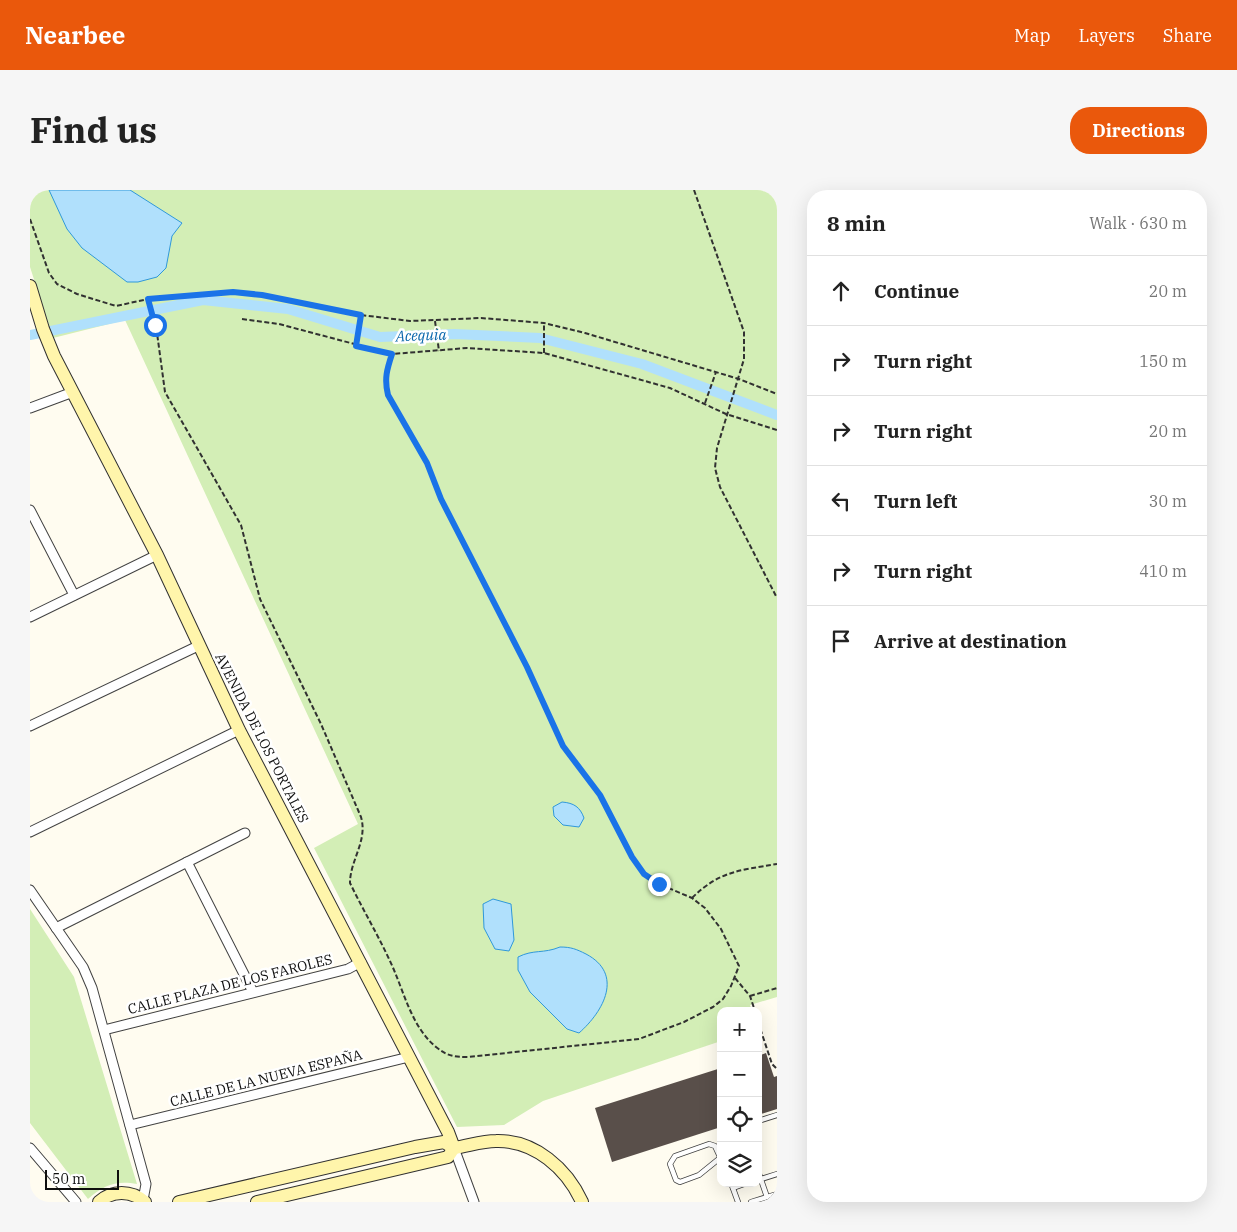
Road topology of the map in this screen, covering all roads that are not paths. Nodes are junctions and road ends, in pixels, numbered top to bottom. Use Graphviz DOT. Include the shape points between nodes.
graph roads {
  1 [pos="30,286"];
  2 [pos="73,392"];
  3 [pos="30,408"];
  4 [pos="30,510"];
  5 [pos="157,555"];
  6 [pos="74,595"];
  7 [pos="30,617"];
  8 [pos="198,646"];
  9 [pos="30,726"];
  10 [pos="239,730"];
  11 [pos="30,832"];
  12 [pos="245,833"];
  13 [pos="187,862"];
  14 [pos="30,890"];
  15 [pos="56,928"];
  16 [pos="361,962"];
  17 [pos="253,992"];
  18 [pos="104,1030"];
  19 [pos="409,1057"];
  20 [pos="777,1115"];
  21 [pos="762,1120"];
  22 [pos="130,1125"];
  23 [pos="30,1148"];
  24 [pos="454,1148"];
  25 [pos="720,1158"];
  26 [pos="777,1174"];
  27 [pos="762,1178"];
  28 [pos="762,1184"];
  29 [pos="733,1187"];
  30 [pos="777,1194"];
  31 [pos="767,1197"];
  32 [pos="144,1201"];
  33 [pos="76,1202"];
  34 [pos="99,1202"];
  35 [pos="179,1202"];
  36 [pos="257,1202"];
  37 [pos="474,1202"];
  38 [pos="582,1202"];
  39 [pos="738,1202"];
  40 [pos="751,1202"];
  1 -- 2 [label="street, AVENIDA DE LOS PORTALES" via="47,340"];
  2 -- 3 [label="street"];
  2 -- 5 [label="street, AVENIDA DE LOS PORTALES"];
  4 -- 6 [label="street"];
  5 -- 6 [label="street"];
  5 -- 8 [label="street, AVENIDA DE LOS PORTALES"];
  6 -- 7 [label="street"];
  8 -- 9 [label="street"];
  8 -- 10 [label="street, AVENIDA DE LOS PORTALES"];
  10 -- 11 [label="street"];
  10 -- 16 [label="street, AVENIDA DE LOS PORTALES"];
  12 -- 13 [label="street"];
  13 -- 15 [label="street"];
  13 -- 17 [label="street"];
  14 -- 15 [label="street"];
  15 -- 18 [label="street" via="88,976"];
  16 -- 17 [label="street, CALLE PLAZA DE LOS FAROLES" via="348,969"];
  16 -- 19 [label="street, AVENIDA DE LOS PORTALES"];
  17 -- 18 [label="street, CALLE PLAZA DE LOS FAROLES"];
  18 -- 22 [label="street"];
  19 -- 22 [label="street, CALLE DE LA NUEVA ESPAÑA"];
  19 -- 24 [label="street, AVENIDA DE LOS PORTALES"];
  20 -- 21 [label="lane"];
  22 -- 32 [label="street" via="146,1184"];
  23 -- 33 [label="street"];
  24 -- 35 [label="street" via="444,1142 415,1147"];
  24 -- 36 [label="street" via="448,1157"];
  24 -- 37 [label="street, AVENIDA DE LOS PORTALES"];
  24 -- 38 [label="street" via="496,1141 522,1145 543,1154 564,1172"];
  25 -- 25 [label="lane" via="715,1146 709,1144 675,1156 670,1164 676,1180 680,1182 699,1176"];
  26 -- 27 [label="lane"];
  28 -- 31 [label="lane"];
  29 -- 39 [label="lane"];
  30 -- 31 [label="lane"];
  31 -- 40 [label="lane"];
  32 -- 34 [label="street" via="119,1193"];
}
